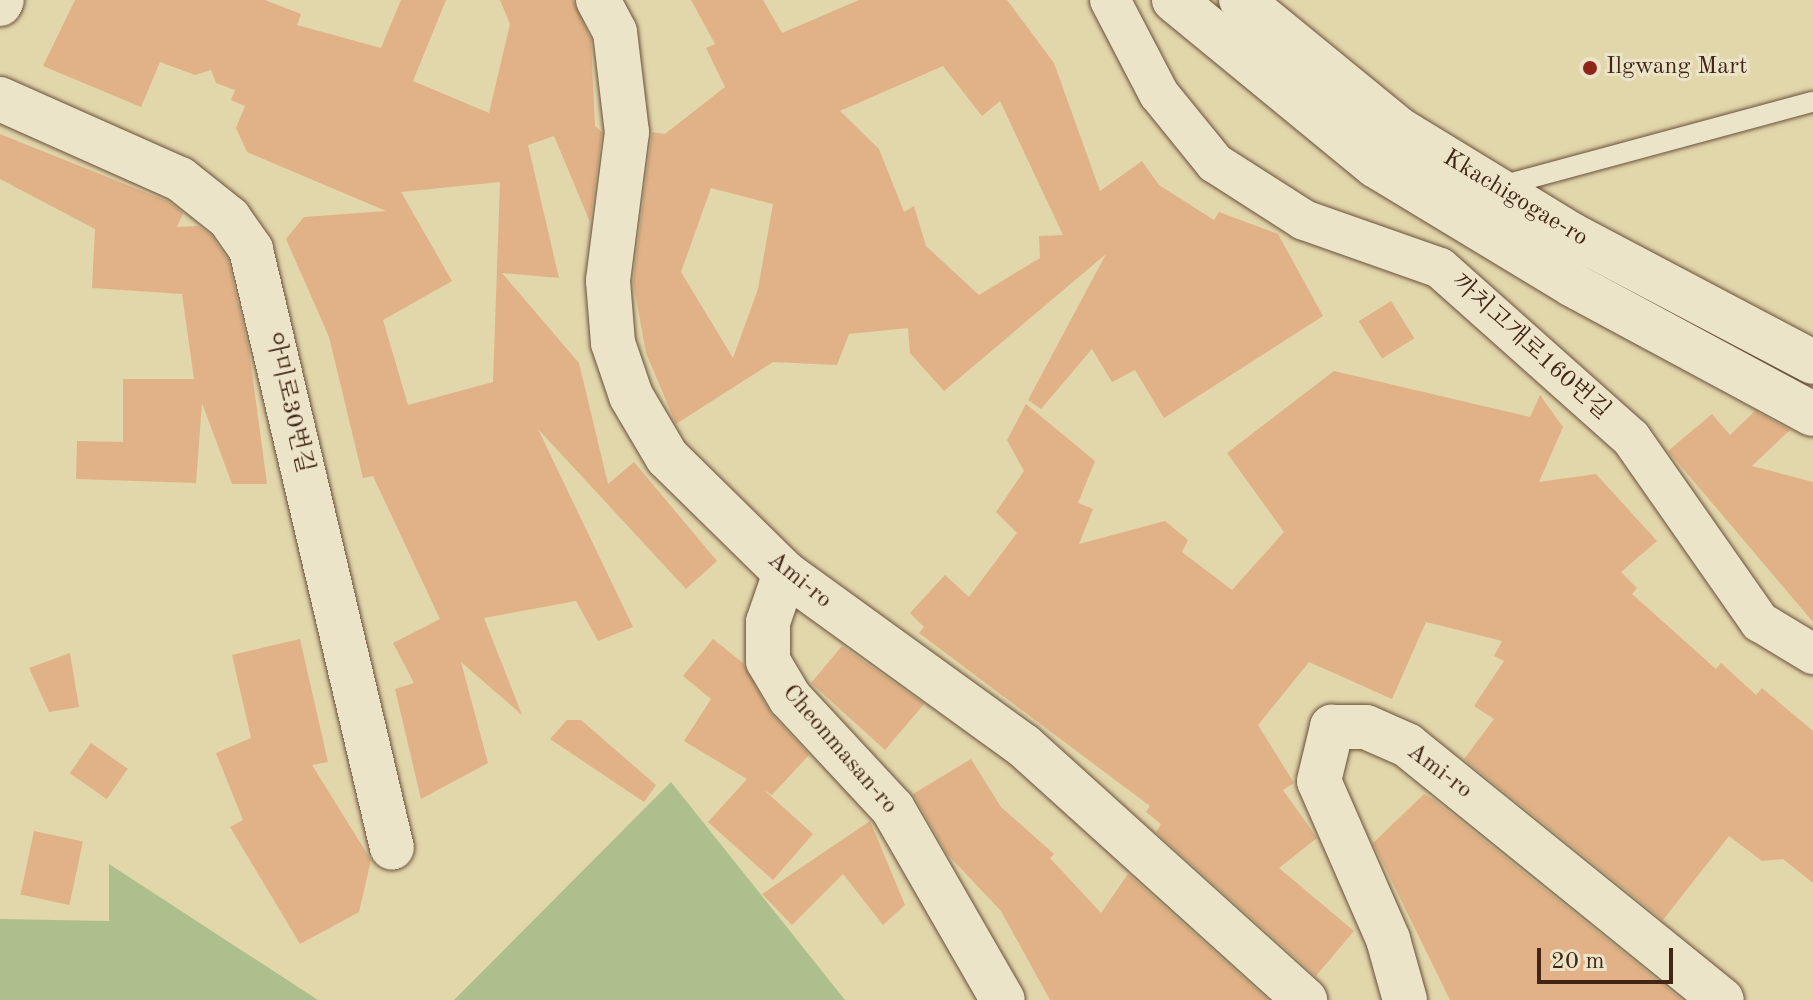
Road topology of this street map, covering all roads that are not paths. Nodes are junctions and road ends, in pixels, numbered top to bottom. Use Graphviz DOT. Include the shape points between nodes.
graph roads {
  1 [pos="598,0"];
  2 [pos="1110,0"];
  3 [pos="1174,0"];
  4 [pos="1241,0"];
  5 [pos="0,99"];
  6 [pos="1813,102"];
  7 [pos="1497,187"];
  8 [pos="1813,362"];
  9 [pos="1813,414"];
  10 [pos="785,573"];
  11 [pos="1813,654"];
  12 [pos="392,848"];
  13 [pos="1003,1000"];
  14 [pos="1305,1000"];
  15 [pos="1405,1000"];
  16 [pos="1722,1000"];
  1 -- 10 [label="street, Ami-ro" via="615,32 627,132 608,281 613,343 631,396 667,457"];
  2 -- 11 [label="street, 까치고개로160번길" via="1159,94 1215,163 1304,220 1440,268 1631,438 1760,622"];
  3 -- 9 [label="street" via="1376,166 1573,285"];
  4 -- 7 [label="street, Kkachigogae-ro" via="1400,130"];
  5 -- 12 [label="street, 아미로30번길" via="180,179 229,218 251,250"];
  6 -- 7 [label="lane"];
  7 -- 8 [label="street, Kkachigogae-ro" via="1572,235"];
  10 -- 13 [label="street, Cheonmasan-ro" via="768,622 768,661 790,698 893,809"];
  10 -- 14 [label="street, Ami-ro" via="1024,746"];
  15 -- 16 [label="street, Ami-ro" via="1388,939 1319,781 1332,727 1366,727 1407,745"];
}
